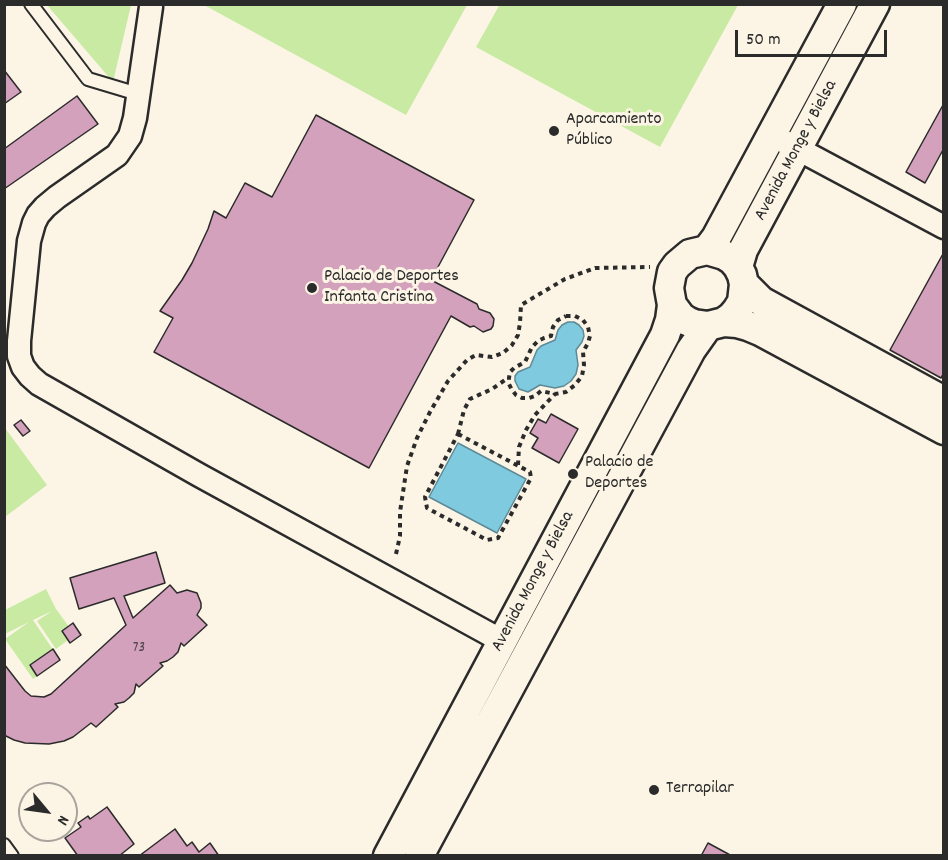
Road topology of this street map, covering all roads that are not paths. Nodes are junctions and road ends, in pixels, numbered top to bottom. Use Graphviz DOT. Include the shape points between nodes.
graph roads {
  1 [pos="31,4"];
  2 [pos="842,4"];
  3 [pos="876,4"];
  4 [pos="151,7"];
  5 [pos="138,94"];
  6 [pos="771,135"];
  7 [pos="798,148"];
  8 [pos="944,227"];
  9 [pos="707,250"];
  10 [pos="741,275"];
  11 [pos="672,305"];
  12 [pos="716,324"];
  13 [pos="944,401"];
  14 [pos="944,430"];
  15 [pos="502,641"];
  16 [pos="4,846"];
  17 [pos="12,855"];
  18 [pos="388,855"];
  19 [pos="419,855"];
  1 -- 5 [label="lane" via="88,79"];
  2 -- 6 [label="street, Avenida Monge y Bielsa"];
  3 -- 7 [label="street, Avenida Monge y Bielsa"];
  4 -- 5 [label="street"];
  5 -- 15 [label="street" via="130,136 117,155 45,207 34,223 19,341 23,367 39,384"];
  6 -- 7 [label="street"];
  6 -- 9 [label="street, Avenida Monge y Bielsa"];
  7 -- 8 [label="street"];
  7 -- 10 [label="street, Avenida Monge y Bielsa" via="743,250"];
  9 -- 10 [label="street" via="732,260"];
  9 -- 11 [label="street" via="690,254 672,272"];
  10 -- 12 [label="street" via="742,302 738,310"];
  10 -- 13 [label="street" via="753,294 772,308"];
  11 -- 12 [label="street" via="687,321"];
  11 -- 15 [label="street, Avenida Monge y Bielsa" via="665,335"];
  12 -- 14 [label="street" via="737,323 760,331"];
  12 -- 19 [label="street, Avenida Monge y Bielsa" via="691,350"];
  15 -- 18 [label="street, Avenida Monge y Bielsa"];
  16 -- 17 [label="lane"];
}
